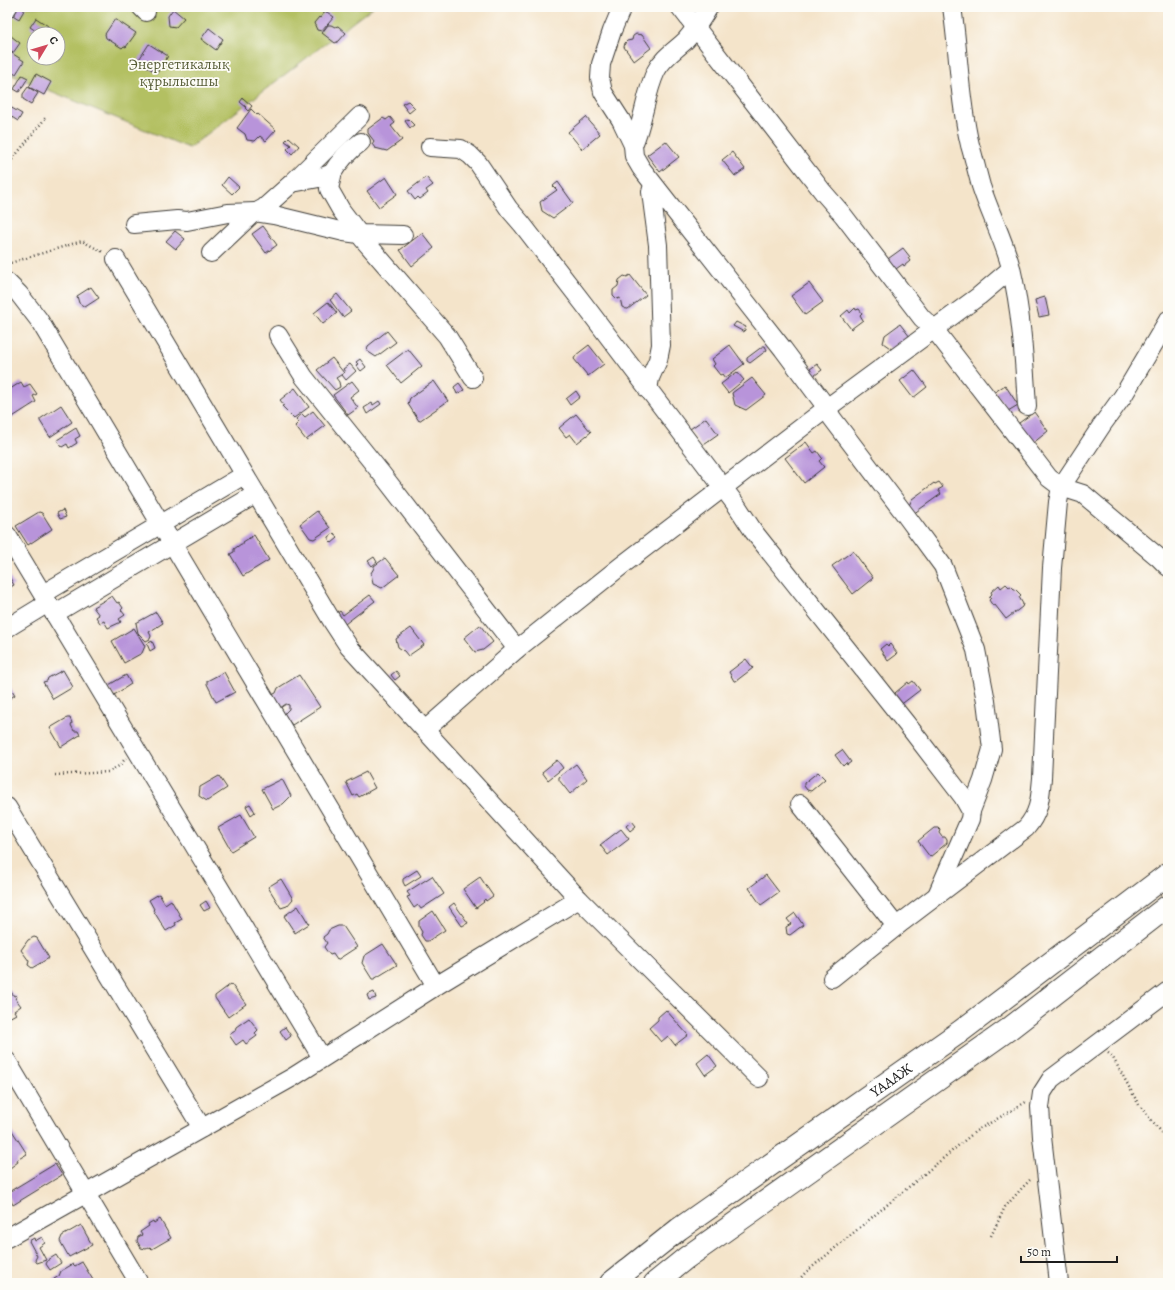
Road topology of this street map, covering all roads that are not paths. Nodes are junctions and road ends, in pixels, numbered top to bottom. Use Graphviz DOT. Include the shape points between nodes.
graph roads {
  1 [pos="622,7"];
  2 [pos="680,7"];
  3 [pos="709,7"];
  4 [pos="952,7"];
  5 [pos="696,26"];
  6 [pos="360,116"];
  7 [pos="361,142"];
  8 [pos="633,145"];
  9 [pos="430,147"];
  10 [pos="331,175"];
  11 [pos="292,183"];
  12 [pos="653,185"];
  13 [pos="255,212"];
  14 [pos="134,224"];
  15 [pos="359,234"];
  16 [pos="403,236"];
  17 [pos="211,253"];
  18 [pos="116,259"];
  19 [pos="1011,269"];
  20 [pos="7,282"];
  21 [pos="1168,320"];
  22 [pos="934,329"];
  23 [pos="278,335"];
  24 [pos="473,378"];
  25 [pos="648,390"];
  26 [pos="1027,406"];
  27 [pos="827,408"];
  28 [pos="244,475"];
  29 [pos="1061,487"];
  30 [pos="723,488"];
  31 [pos="256,494"];
  32 [pos="160,524"];
  33 [pos="7,535"];
  34 [pos="172,544"];
  35 [pos="1168,567"];
  36 [pos="48,603"];
  37 [pos="7,628"];
  38 [pos="517,649"];
  39 [pos="425,730"];
  40 [pos="800,804"];
  41 [pos="7,807"];
  42 [pos="971,812"];
  43 [pos="1168,874"];
  44 [pos="937,896"];
  45 [pos="579,899"];
  46 [pos="1168,906"];
  47 [pos="896,926"];
  48 [pos="832,978"];
  49 [pos="436,986"];
  50 [pos="1168,991"];
  51 [pos="322,1058"];
  52 [pos="7,1061"];
  53 [pos="759,1078"];
  54 [pos="202,1128"];
  55 [pos="86,1194"];
  56 [pos="7,1238"];
  57 [pos="139,1283"];
  58 [pos="611,1283"];
  59 [pos="655,1283"];
  60 [pos="1059,1283"];
  1 -- 8 [label="street" via="601,64 600,78 603,92"];
  2 -- 5 [label="street"];
  3 -- 5 [label="street"];
  4 -- 19 [label="street" via="970,145 981,186"];
  5 -- 8 [label="street" via="656,71"];
  5 -- 22 [label="street" via="823,192 922,318"];
  6 -- 11 [label="street"];
  7 -- 10 [label="street" via="348,151"];
  8 -- 12 [label="street" via="634,156"];
  9 -- 25 [label="street" via="461,149 470,154"];
  10 -- 11 [label="street"];
  10 -- 15 [label="street" via="329,189"];
  11 -- 13 [label="street" via="264,208"];
  12 -- 25 [label="street" via="651,192 658,246 662,344"];
  12 -- 27 [label="street"];
  13 -- 14 [label="street"];
  13 -- 15 [label="street"];
  13 -- 17 [label="street"];
  15 -- 16 [label="street"];
  15 -- 24 [label="street" via="447,336"];
  18 -- 28 [label="street"];
  19 -- 22 [label="street"];
  19 -- 26 [label="street" via="1023,339"];
  20 -- 32 [label="street" via="39,320"];
  21 -- 29 [label="street" via="1123,396"];
  22 -- 27 [label="street"];
  22 -- 29 [label="street" via="1049,478"];
  23 -- 38 [label="street" via="304,377"];
  25 -- 30 [label="street"];
  27 -- 30 [label="street"];
  27 -- 42 [label="street" via="943,566 976,650 992,749"];
  28 -- 31 [label="street"];
  28 -- 32 [label="street"];
  29 -- 35 [label="street" via="1083,494"];
  29 -- 44 [label="street" via="1052,568 1046,720 1038,807 1034,819 1026,828"];
  30 -- 38 [label="street"];
  30 -- 42 [label="street" via="754,532 913,732"];
  31 -- 34 [label="street"];
  31 -- 39 [label="street" via="349,647"];
  32 -- 34 [label="street"];
  32 -- 36 [label="street"];
  33 -- 36 [label="street"];
  34 -- 36 [label="street"];
  34 -- 49 [label="street"];
  36 -- 37 [label="street"];
  36 -- 51 [label="street"];
  38 -- 39 [label="street"];
  39 -- 45 [label="street"];
  40 -- 47 [label="street"];
  41 -- 54 [label="street"];
  42 -- 44 [label="street"];
  43 -- 58 [label="highway, ҮАААЖ" via="960,1031 679,1229"];
  44 -- 47 [label="street"];
  45 -- 49 [label="street"];
  45 -- 53 [label="street"];
  46 -- 59 [label="highway, ҮАААЖ" via="1009,1029 686,1258"];
  47 -- 48 [label="street"];
  49 -- 51 [label="street"];
  50 -- 60 [label="street" via="1051,1079 1042,1093 1042,1137"];
  51 -- 54 [label="street"];
  52 -- 55 [label="street"];
  54 -- 55 [label="street"];
  55 -- 56 [label="street"];
  55 -- 57 [label="street"];
}
